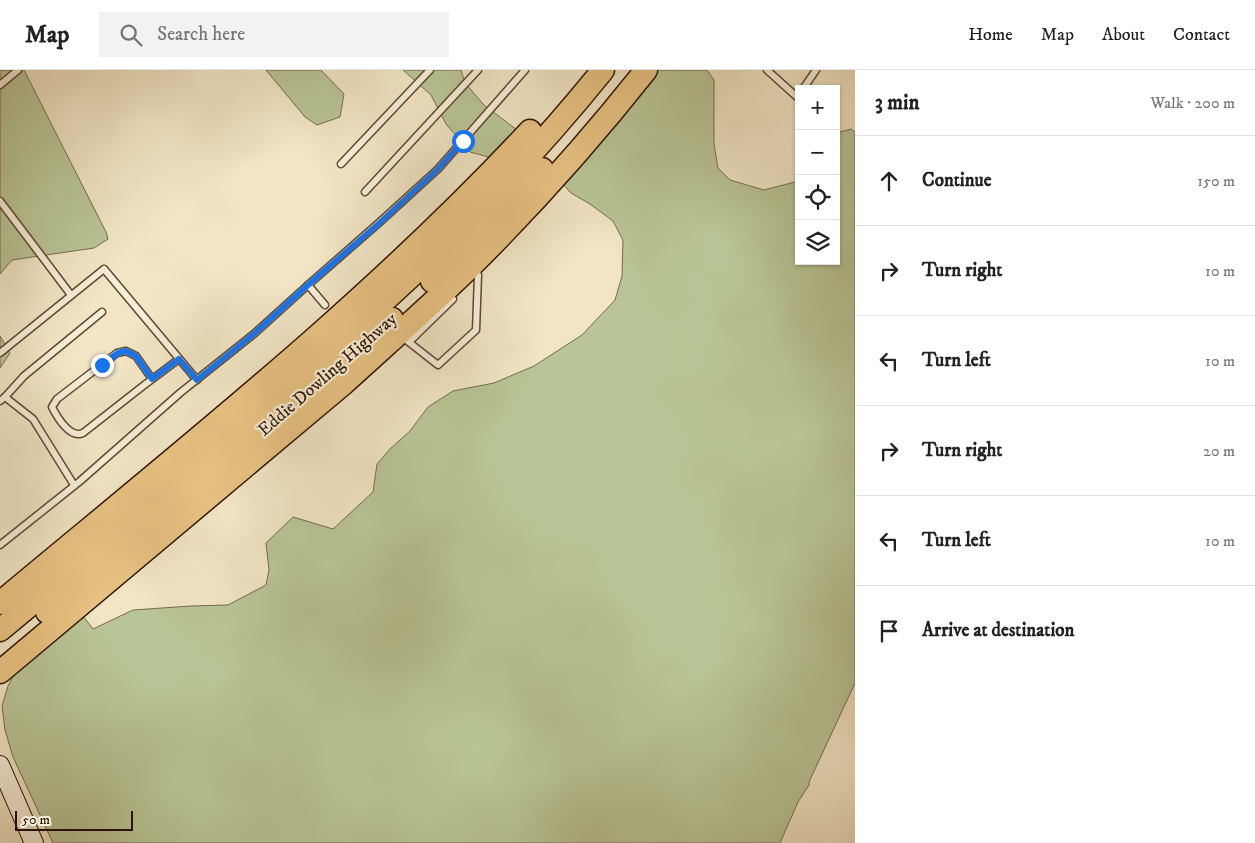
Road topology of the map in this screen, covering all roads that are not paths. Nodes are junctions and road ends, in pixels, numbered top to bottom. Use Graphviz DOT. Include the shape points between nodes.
graph roads {
  1 [pos="18,70"];
  2 [pos="430,70"];
  3 [pos="478,70"];
  4 [pos="525,70"];
  5 [pos="583,70"];
  6 [pos="603,70"];
  7 [pos="628,70"];
  8 [pos="646,70"];
  9 [pos="767,70"];
  10 [pos="816,70"];
  11 [pos="0,85"];
  12 [pos="806,85"];
  13 [pos="795,95"];
  14 [pos="341,164"];
  15 [pos="365,192"];
  16 [pos="0,201"];
  17 [pos="474,273"];
  18 [pos="308,285"];
  19 [pos="71,295"];
  20 [pos="457,295"];
  21 [pos="325,304"];
  22 [pos="102,312"];
  23 [pos="403,338"];
  24 [pos="0,353"];
  25 [pos="179,359"];
  26 [pos="152,379"];
  27 [pos="197,380"];
  28 [pos="2,399"];
  29 [pos="74,485"];
  30 [pos="0,545"];
  31 [pos="0,603"];
  32 [pos="2,654"];
  33 [pos="0,685"];
  34 [pos="0,765"];
  35 [pos="34,843"];
  1 -- 11 [label="lane"];
  2 -- 14 [label="lane"];
  3 -- 15 [label="lane"];
  4 -- 18 [label="lane" via="438,169"];
  5 -- 31 [label="highway" via="500,163 368,291"];
  6 -- 32 [label="highway, Eddie Dowling Highway" via="519,166 412,275 150,505"];
  7 -- 32 [label="highway, Eddie Dowling Highway" via="515,198 412,300"];
  8 -- 17 [label="highway"];
  9 -- 13 [label="lane"];
  10 -- 12 [label="lane"];
  16 -- 19 [label="lane"];
  17 -- 23 [label="highway"];
  17 -- 23 [label="lane" via="476,330 438,365"];
  18 -- 21 [label="lane"];
  18 -- 27 [label="lane"];
  19 -- 24 [label="lane"];
  19 -- 25 [label="lane" via="104,268"];
  20 -- 23 [label="lane"];
  22 -- 28 [label="lane" via="24,376"];
  23 -- 32 [label="highway"];
  25 -- 26 [label="lane"];
  25 -- 27 [label="lane"];
  26 -- 26 [label="lane" via="79,435 71,433 52,407 118,353 126,351 136,356"];
  27 -- 29 [label="lane"];
  28 -- 29 [label="lane" via="33,419"];
  29 -- 30 [label="lane"];
  32 -- 33 [label="highway"];
  34 -- 35 [label="main road"];
}
